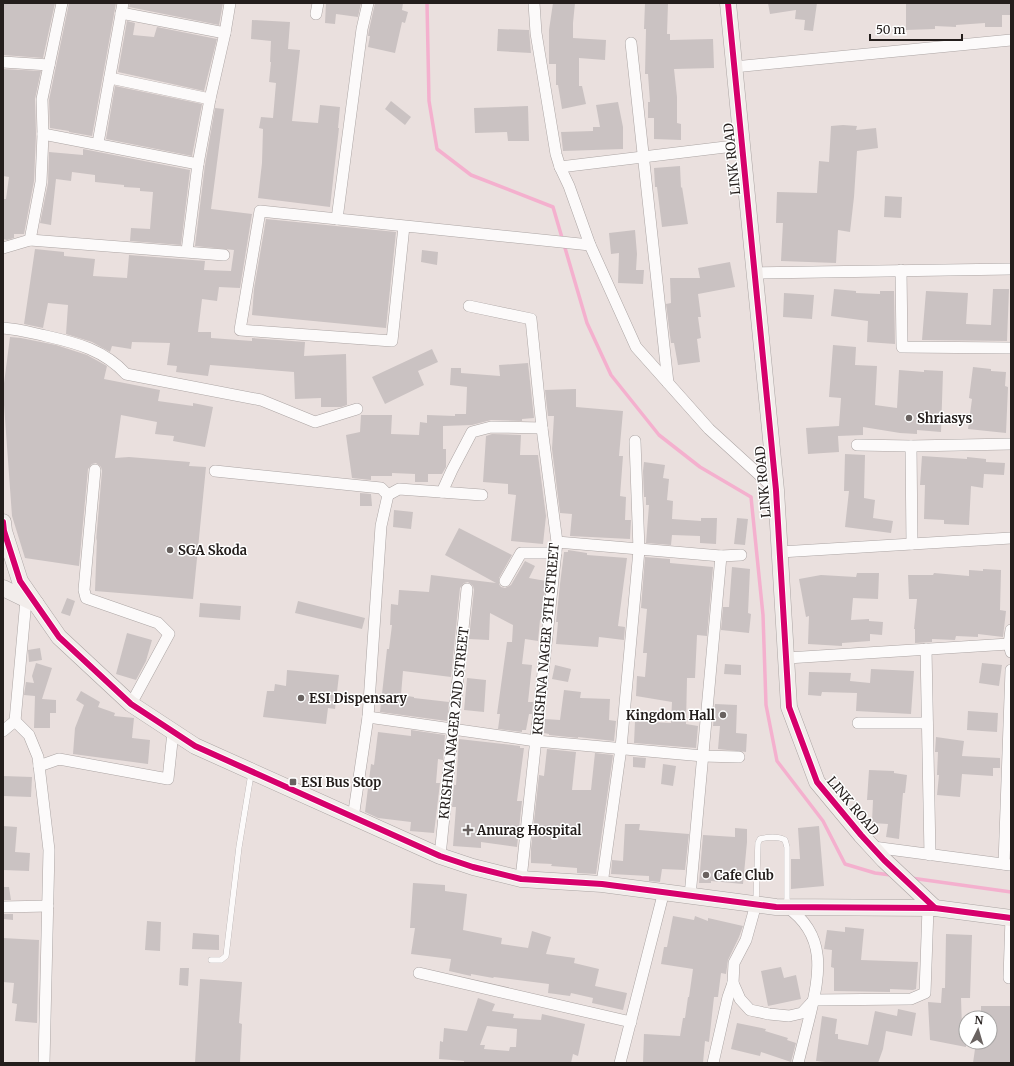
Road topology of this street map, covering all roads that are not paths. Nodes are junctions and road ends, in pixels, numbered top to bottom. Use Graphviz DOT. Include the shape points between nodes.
graph roads {
  1 [pos="62,3"];
  2 [pos="230,3"];
  3 [pos="368,3"];
  4 [pos="534,3"];
  5 [pos="728,3"];
  6 [pos="122,8"];
  7 [pos="225,34"];
  8 [pos="1011,40"];
  9 [pos="631,43"];
  10 [pos="3,62"];
  11 [pos="49,65"];
  12 [pos="734,67"];
  13 [pos="110,78"];
  14 [pos="210,99"];
  15 [pos="43,134"];
  16 [pos="98,144"];
  17 [pos="742,145"];
  18 [pos="643,157"];
  19 [pos="198,164"];
  20 [pos="560,167"];
  21 [pos="337,219"];
  22 [pos="404,226"];
  23 [pos="30,240"];
  24 [pos="590,245"];
  25 [pos="3,248"];
  26 [pos="187,251"];
  27 [pos="224,255"];
  28 [pos="1011,269"];
  29 [pos="901,270"];
  30 [pos="754,273"];
  31 [pos="469,306"];
  32 [pos="3,328"];
  33 [pos="1011,348"];
  34 [pos="668,383"];
  35 [pos="356,409"];
  36 [pos="542,428"];
  37 [pos="635,441"];
  38 [pos="1011,444"];
  39 [pos="858,445"];
  40 [pos="911,446"];
  41 [pos="95,470"];
  42 [pos="215,471"];
  43 [pos="776,490"];
  44 [pos="442,492"];
  45 [pos="388,495"];
  46 [pos="482,495"];
  47 [pos="3,522"];
  48 [pos="1011,538"];
  49 [pos="912,544"];
  50 [pos="556,548"];
  51 [pos="639,550"];
  52 [pos="780,552"];
  53 [pos="741,555"];
  54 [pos="721,556"];
  55 [pos="505,581"];
  56 [pos="3,588"];
  57 [pos="467,589"];
  58 [pos="31,602"];
  59 [pos="1011,630"];
  60 [pos="1010,648"];
  61 [pos="926,649"];
  62 [pos="787,658"];
  63 [pos="1011,670"];
  64 [pos="131,704"];
  65 [pos="368,717"];
  66 [pos="15,721"];
  67 [pos="858,723"];
  68 [pos="928,723"];
  69 [pos="454,730"];
  70 [pos="3,731"];
  71 [pos="173,732"];
  72 [pos="536,741"];
  73 [pos="621,748"];
  74 [pos="703,756"];
  75 [pos="739,757"];
  76 [pos="39,766"];
  77 [pos="251,771"];
  78 [pos="353,818"];
  79 [pos="874,847"];
  80 [pos="930,855"];
  81 [pos="440,856"];
  82 [pos="1007,865"];
  83 [pos="521,879"];
  84 [pos="602,884"];
  85 [pos="664,891"];
  86 [pos="690,896"];
  87 [pos="756,904"];
  88 [pos="929,904"];
  89 [pos="48,906"];
  90 [pos="3,907"];
  91 [pos="787,907"];
  92 [pos="1011,918"];
  93 [pos="210,960"];
  94 [pos="419,973"];
  95 [pos="1009,978"];
  96 [pos="733,983"];
  97 [pos="814,1000"];
  98 [pos="631,1022"];
  99 [pos="44,1063"];
  100 [pos="620,1063"];
  101 [pos="712,1063"];
  102 [pos="798,1063"];
  1 -- 11 [label="street"];
  2 -- 7 [label="street"];
  3 -- 21 [label="street" via="362,29"];
  4 -- 20 [label="street"];
  5 -- 12 [label="street, LINK ROAD"];
  6 -- 7 [label="street"];
  6 -- 13 [label="street"];
  7 -- 14 [label="street"];
  8 -- 12 [label="street"];
  9 -- 18 [label="street"];
  10 -- 11 [label="street"];
  11 -- 15 [label="street" via="42,98"];
  12 -- 17 [label="street, LINK ROAD"];
  13 -- 14 [label="street"];
  13 -- 16 [label="street"];
  14 -- 19 [label="street"];
  15 -- 16 [label="street"];
  15 -- 23 [label="street" via="40,182"];
  16 -- 19 [label="street"];
  17 -- 18 [label="street"];
  17 -- 30 [label="street, LINK ROAD"];
  18 -- 20 [label="street"];
  18 -- 34 [label="street"];
  19 -- 26 [label="street"];
  20 -- 24 [label="street"];
  21 -- 22 [label="street"];
  21 -- 22 [label="street" via="260,211 240,330 392,341"];
  22 -- 24 [label="street"];
  23 -- 25 [label="street"];
  23 -- 26 [label="street"];
  24 -- 34 [label="street" via="636,347"];
  26 -- 27 [label="street"];
  28 -- 29 [label="street"];
  29 -- 30 [label="street"];
  29 -- 33 [label="street" via="902,346"];
  30 -- 43 [label="street, LINK ROAD"];
  31 -- 36 [label="street, KRISHNA NAGER 3TH STREET" via="531,319"];
  32 -- 35 [label="street" via="79,344 98,352 126,374 261,400 315,422"];
  34 -- 43 [label="street" via="708,429"];
  36 -- 44 [label="street" via="491,427 472,432"];
  36 -- 50 [label="street, KRISHNA NAGER 3TH STREET"];
  37 -- 51 [label="street"];
  38 -- 40 [label="street"];
  39 -- 40 [label="street"];
  40 -- 49 [label="street"];
  41 -- 64 [label="street" via="84,590 86,598 158,623 169,634"];
  42 -- 45 [label="street" via="381,488"];
  43 -- 52 [label="street, LINK ROAD"];
  44 -- 45 [label="street" via="399,489"];
  44 -- 46 [label="street"];
  45 -- 65 [label="street" via="381,526"];
  47 -- 58 [label="street" via="20,581"];
  48 -- 49 [label="street"];
  49 -- 52 [label="street"];
  50 -- 51 [label="street"];
  50 -- 55 [label="street" via="521,553"];
  50 -- 72 [label="street, KRISHNA NAGER 3TH STREET"];
  51 -- 54 [label="street"];
  51 -- 73 [label="street"];
  52 -- 62 [label="street, LINK ROAD"];
  53 -- 54 [label="street"];
  54 -- 74 [label="street"];
  56 -- 58 [label="street"];
  57 -- 69 [label="street, KRISHNA NAGER 2ND STREET"];
  58 -- 64 [label="street" via="59,637"];
  58 -- 66 [label="street"];
  59 -- 60 [label="street"];
  60 -- 61 [label="street"];
  61 -- 62 [label="street"];
  61 -- 68 [label="street"];
  62 -- 79 [label="street, LINK ROAD" via="789,707 817,782"];
  63 -- 82 [label="street"];
  64 -- 71 [label="street"];
  65 -- 69 [label="street"];
  65 -- 78 [label="street"];
  66 -- 70 [label="street"];
  66 -- 76 [label="street" via="29,735"];
  67 -- 68 [label="street"];
  68 -- 80 [label="street"];
  69 -- 72 [label="street"];
  69 -- 81 [label="street, KRISHNA NAGER 2ND STREET"];
  71 -- 76 [label="street" via="168,779 59,759"];
  71 -- 77 [label="street" via="195,746"];
  72 -- 73 [label="street"];
  72 -- 83 [label="street, KRISHNA NAGER 3TH STREET"];
  73 -- 74 [label="street"];
  73 -- 84 [label="street"];
  74 -- 75 [label="street"];
  74 -- 86 [label="street"];
  76 -- 89 [label="street" via="48,850"];
  77 -- 78 [label="street"];
  77 -- 93 [label="lane" via="226,956 221,960"];
  78 -- 81 [label="street"];
  79 -- 80 [label="street"];
  79 -- 88 [label="street, LINK ROAD"];
  80 -- 82 [label="street"];
  81 -- 83 [label="street"];
  83 -- 84 [label="street"];
  84 -- 85 [label="street"];
  85 -- 86 [label="street"];
  85 -- 98 [label="street"];
  86 -- 87 [label="street"];
  87 -- 91 [label="street"];
  87 -- 91 [label="lane" via="758,843 764,838 782,838 787,847"];
  87 -- 96 [label="street" via="746,940 734,963"];
  88 -- 91 [label="street"];
  88 -- 92 [label="street"];
  88 -- 97 [label="street" via="925,993 911,999"];
  89 -- 90 [label="street"];
  89 -- 99 [label="street"];
  91 -- 97 [label="street" via="797,914 808,928 817,950 819,974"];
  92 -- 95 [label="street"];
  94 -- 98 [label="street"];
  96 -- 97 [label="street" via="740,999 750,1010 768,1014 790,1016 802,1013"];
  96 -- 101 [label="street"];
  97 -- 102 [label="street"];
  98 -- 100 [label="street"];
}
